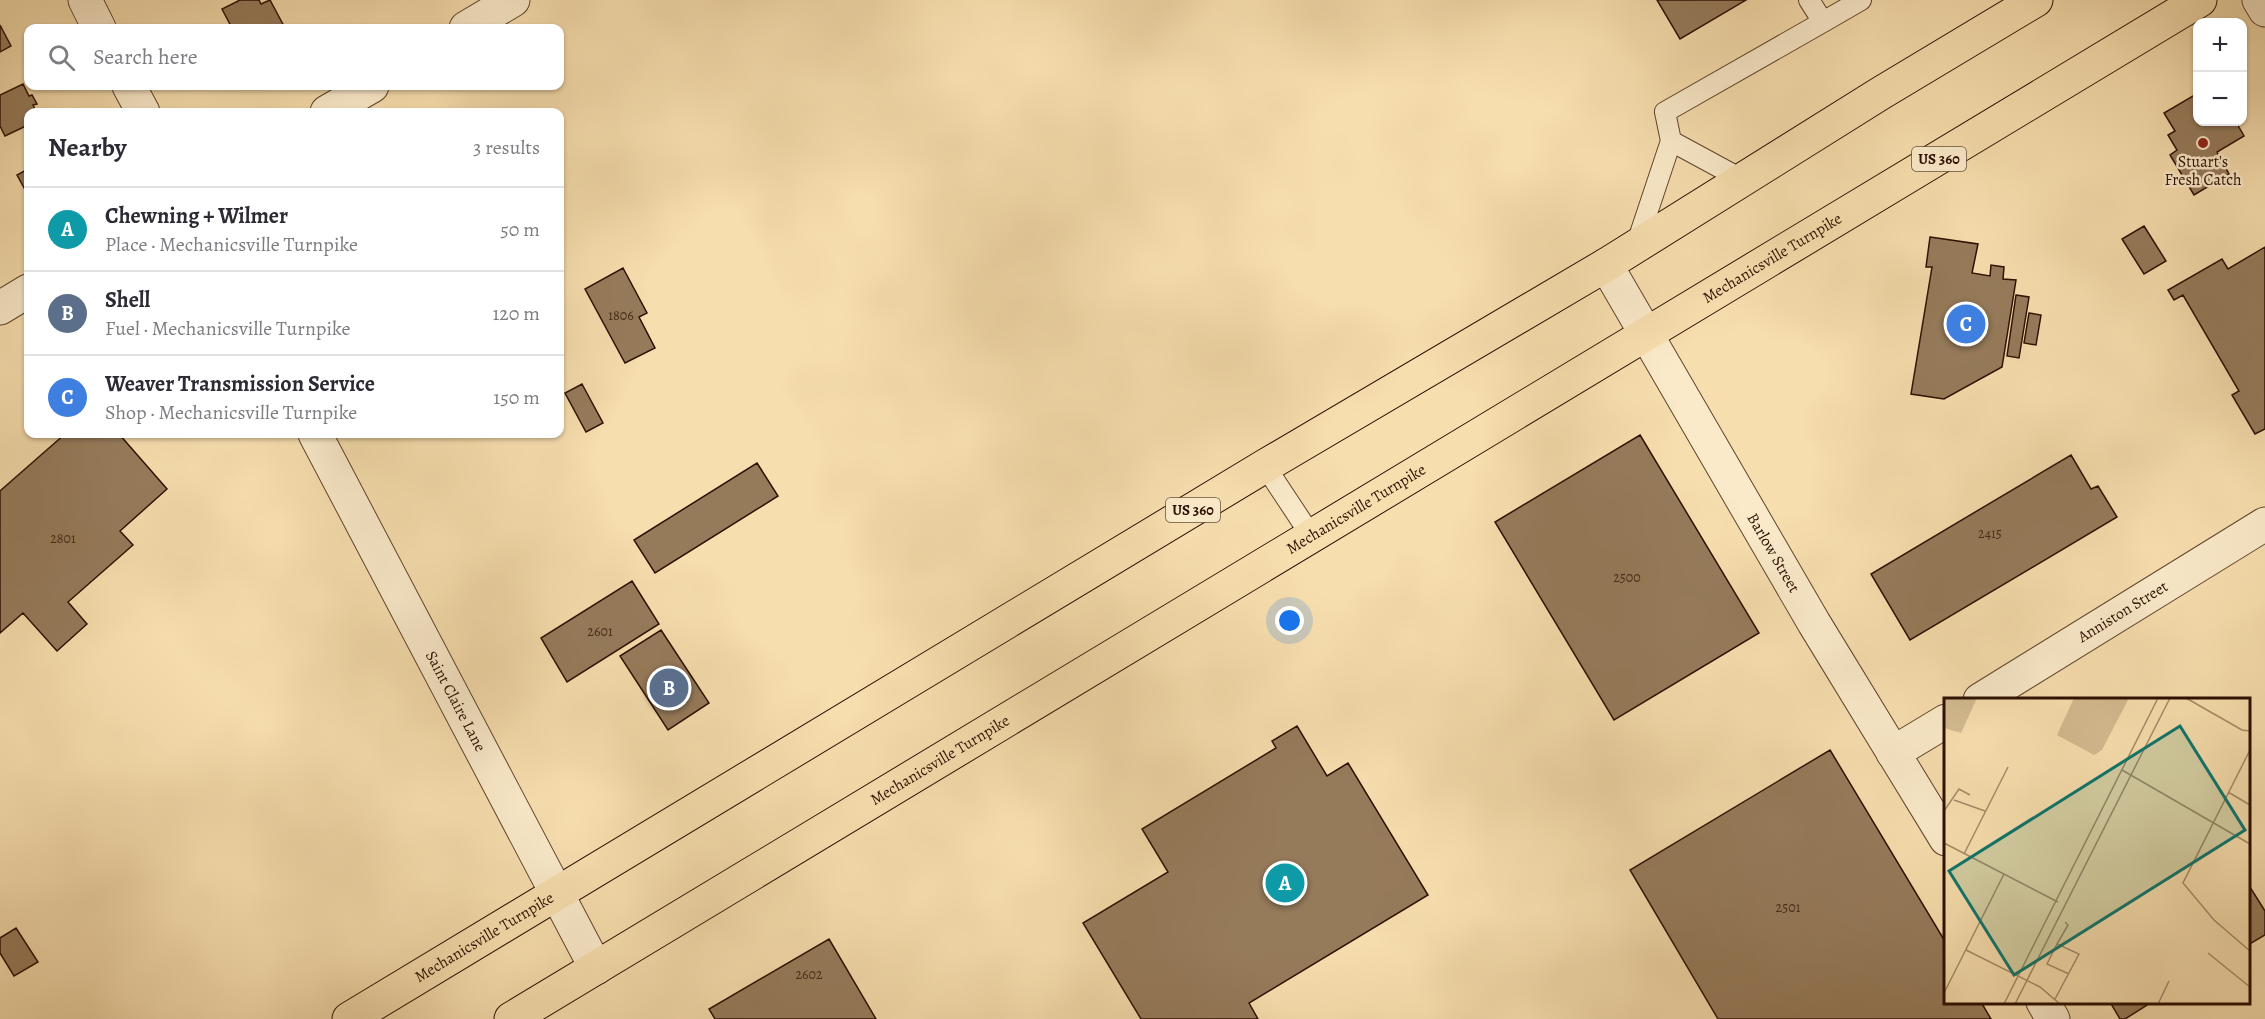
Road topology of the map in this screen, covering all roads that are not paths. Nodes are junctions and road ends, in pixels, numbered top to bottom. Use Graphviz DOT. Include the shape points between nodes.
graph roads {
  1 [pos="85,0"];
  2 [pos="513,0"];
  3 [pos="1809,0"];
  4 [pos="1861,0"];
  5 [pos="2036,0"];
  6 [pos="2200,0"];
  7 [pos="2259,0"];
  8 [pos="2265,10"];
  9 [pos="1823,22"];
  10 [pos="97,24"];
  11 [pos="473,24"];
  12 [pos="131,90"];
  13 [pos="365,90"];
  14 [pos="141,108"];
  15 [pos="334,108"];
  16 [pos="1671,141"];
  17 [pos="1743,180"];
  18 [pos="1636,246"];
  19 [pos="1606,265"];
  20 [pos="24,293"];
  21 [pos="0,308"];
  22 [pos="1647,336"];
  23 [pos="317,438"];
  24 [pos="1265,466"];
  25 [pos="2265,524"];
  26 [pos="1311,537"];
  27 [pos="1982,698"];
  28 [pos="1944,722"];
  29 [pos="1893,753"];
  30 [pos="1944,837"];
  31 [pos="556,894"];
  32 [pos="596,968"];
  33 [pos="2044,1004"];
  34 [pos="349,1019"];
  35 [pos="512,1019"];
  36 [pos="2053,1019"];
  1 -- 10 [label="street"];
  2 -- 11 [label="street"];
  3 -- 9 [label="lane"];
  4 -- 9 [label="lane"];
  5 -- 17 [label="highway, Mechanicsville Turnpike / US 360"];
  6 -- 22 [label="highway, Mechanicsville Turnpike / US 360"];
  7 -- 8 [label="street"];
  9 -- 16 [label="lane" via="1665,112"];
  12 -- 14 [label="street"];
  13 -- 15 [label="street"];
  16 -- 17 [label="lane"];
  16 -- 18 [label="lane"];
  17 -- 18 [label="highway, Mechanicsville Turnpike / US 360"];
  18 -- 19 [label="highway, Mechanicsville Turnpike / US 360"];
  19 -- 22 [label="street, Barlow Street"];
  19 -- 24 [label="highway, Mechanicsville Turnpike / US 360"];
  20 -- 21 [label="street"];
  22 -- 26 [label="highway, Mechanicsville Turnpike / US 360"];
  22 -- 29 [label="street, Barlow Street"];
  23 -- 31 [label="street, Saint Claire Lane"];
  24 -- 26 [label="lane"];
  24 -- 31 [label="highway, Mechanicsville Turnpike / US 360"];
  25 -- 27 [label="street, Anniston Street"];
  26 -- 32 [label="highway, Mechanicsville Turnpike / US 360"];
  28 -- 29 [label="street"];
  29 -- 30 [label="street, Barlow Street"];
  31 -- 32 [label="street, Saint Claire Lane"];
  31 -- 34 [label="highway, Mechanicsville Turnpike / US 360"];
  32 -- 35 [label="highway, Mechanicsville Turnpike / US 360"];
  33 -- 36 [label="street"];
}
